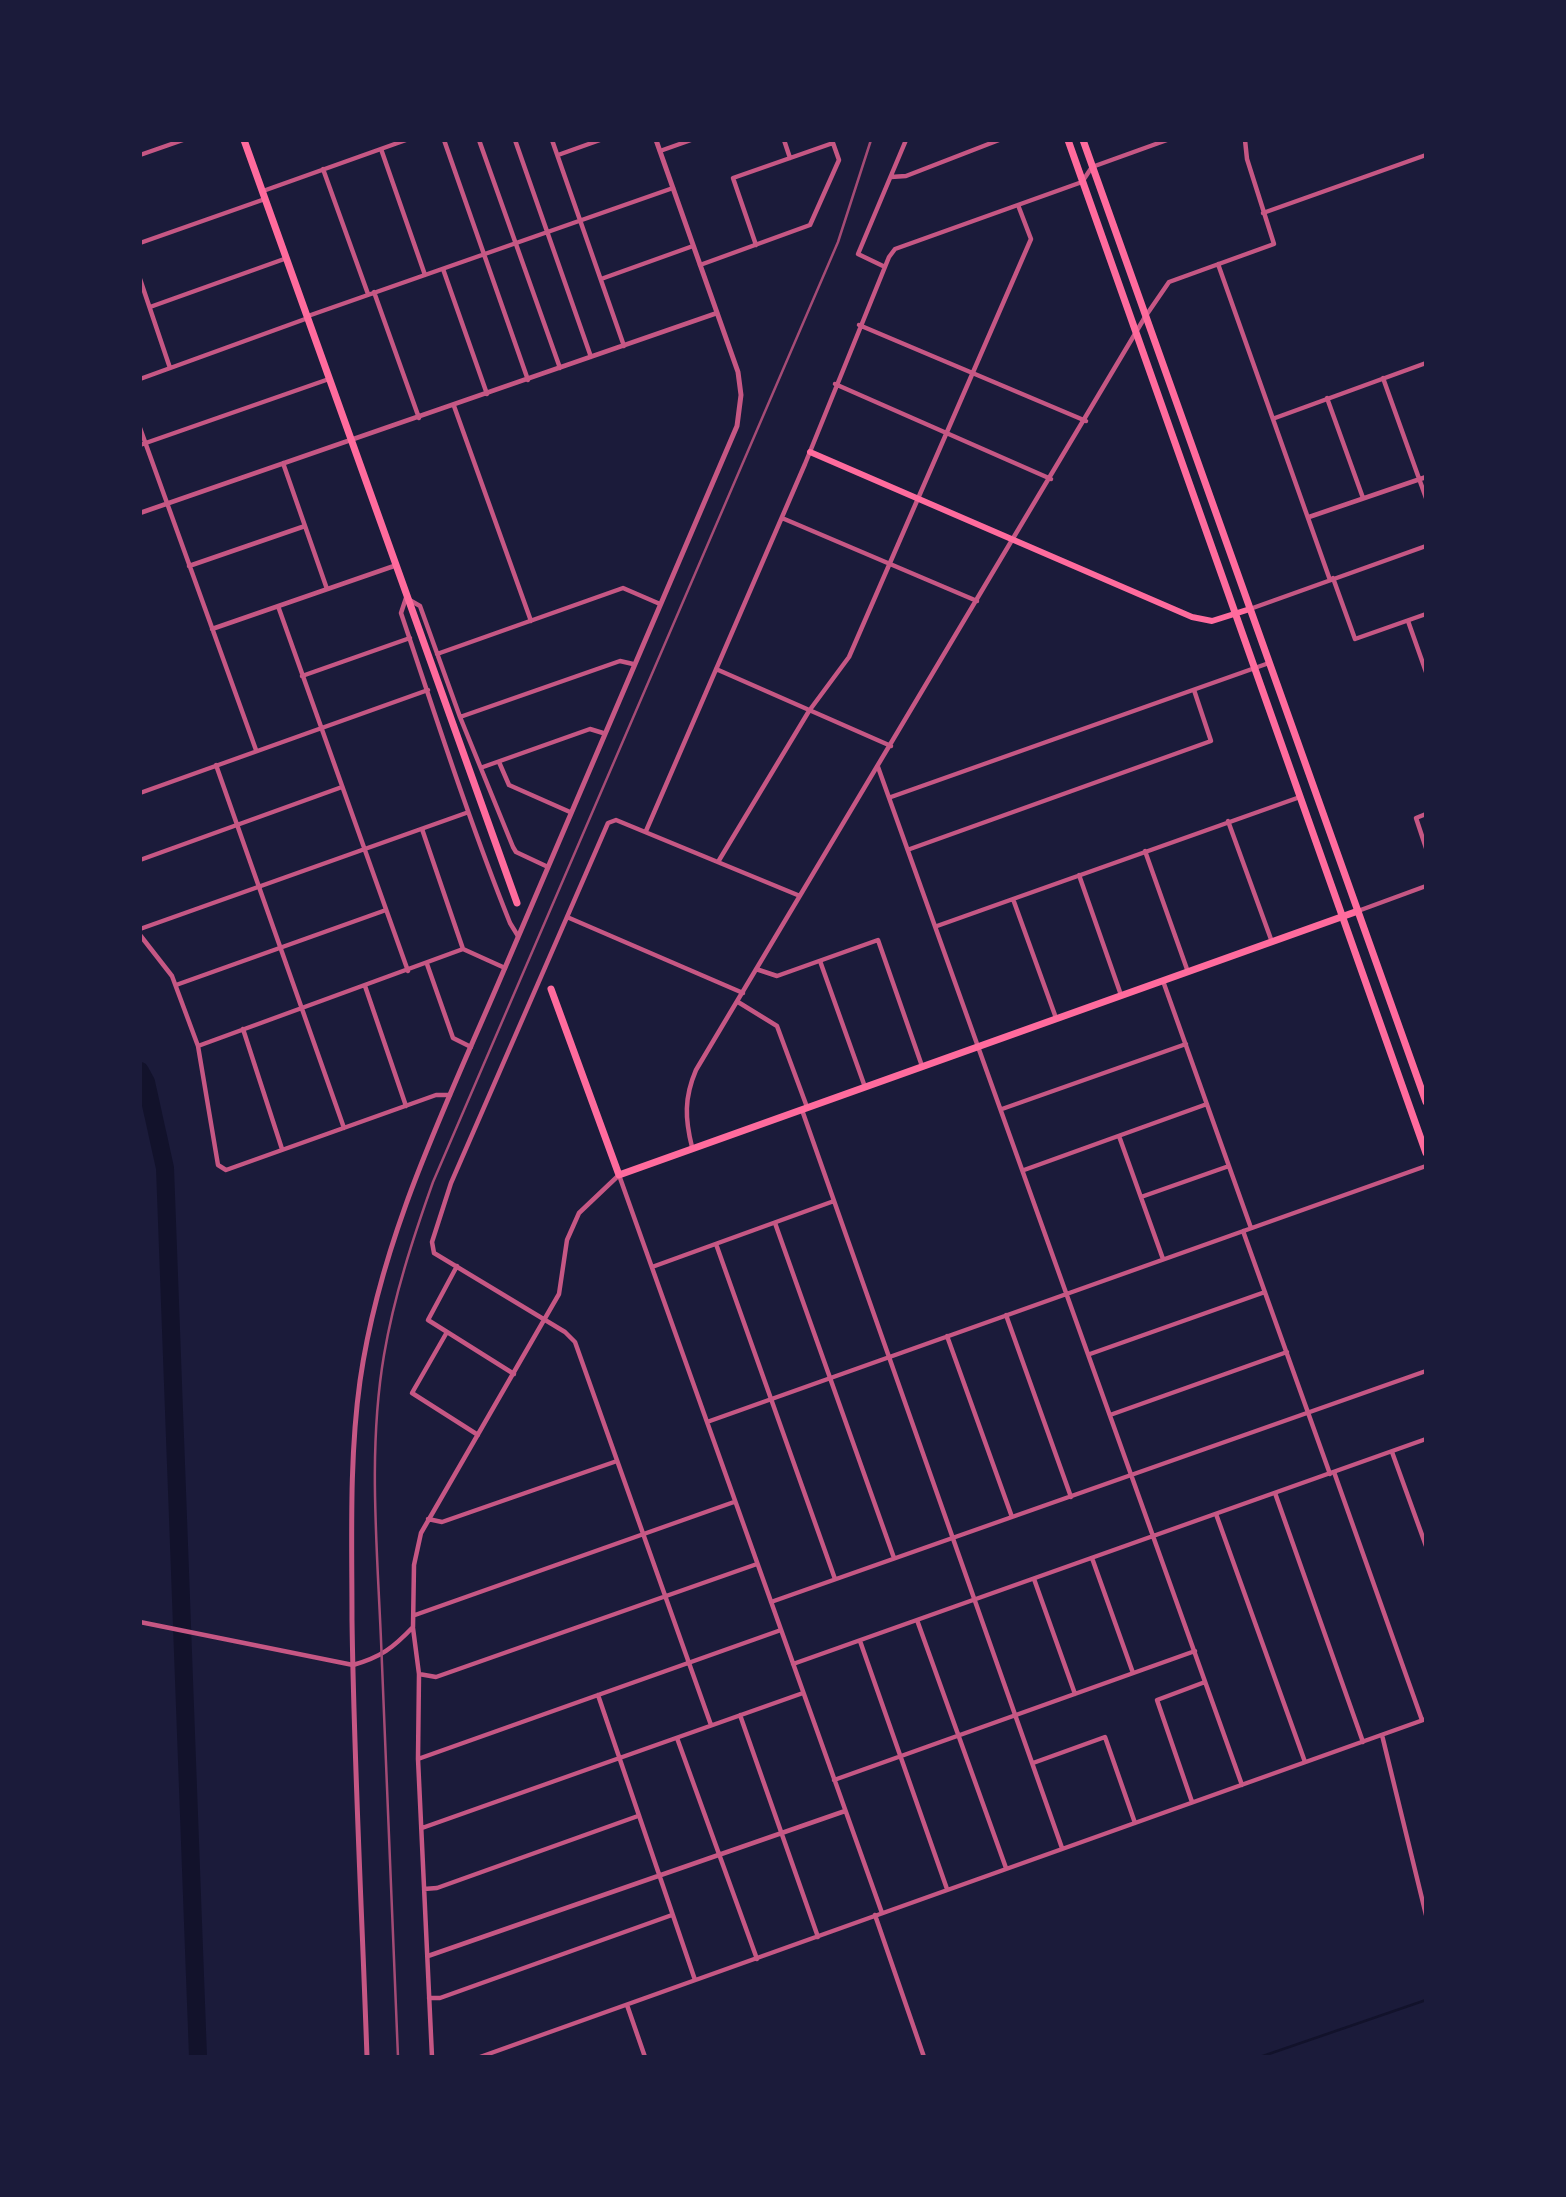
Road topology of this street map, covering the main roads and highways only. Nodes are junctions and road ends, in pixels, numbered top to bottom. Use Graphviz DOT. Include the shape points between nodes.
graph roads {
  1 [pos="244,140"];
  2 [pos="1068,140"];
  3 [pos="1083,140"];
  4 [pos="810,452"];
  5 [pos="1250,609"];
  6 [pos="1236,613"];
  7 [pos="517,903"];
  8 [pos="1358,911"];
  9 [pos="1343,916"];
  10 [pos="551,989"];
  11 [pos="1426,1102"];
  12 [pos="1426,1153"];
  1 -- 7 [label="main road"];
  2 -- 6 [label="main road"];
  3 -- 5 [label="main road"];
  4 -- 6 [label="main road" via="1192,617 1212,621"];
  5 -- 6 [label="main road"];
  5 -- 8 [label="main road"];
  6 -- 9 [label="main road"];
  8 -- 9 [label="main road"];
  8 -- 11 [label="main road"];
  9 -- 10 [label="main road" via="619,1175"];
  9 -- 12 [label="main road"];
}
